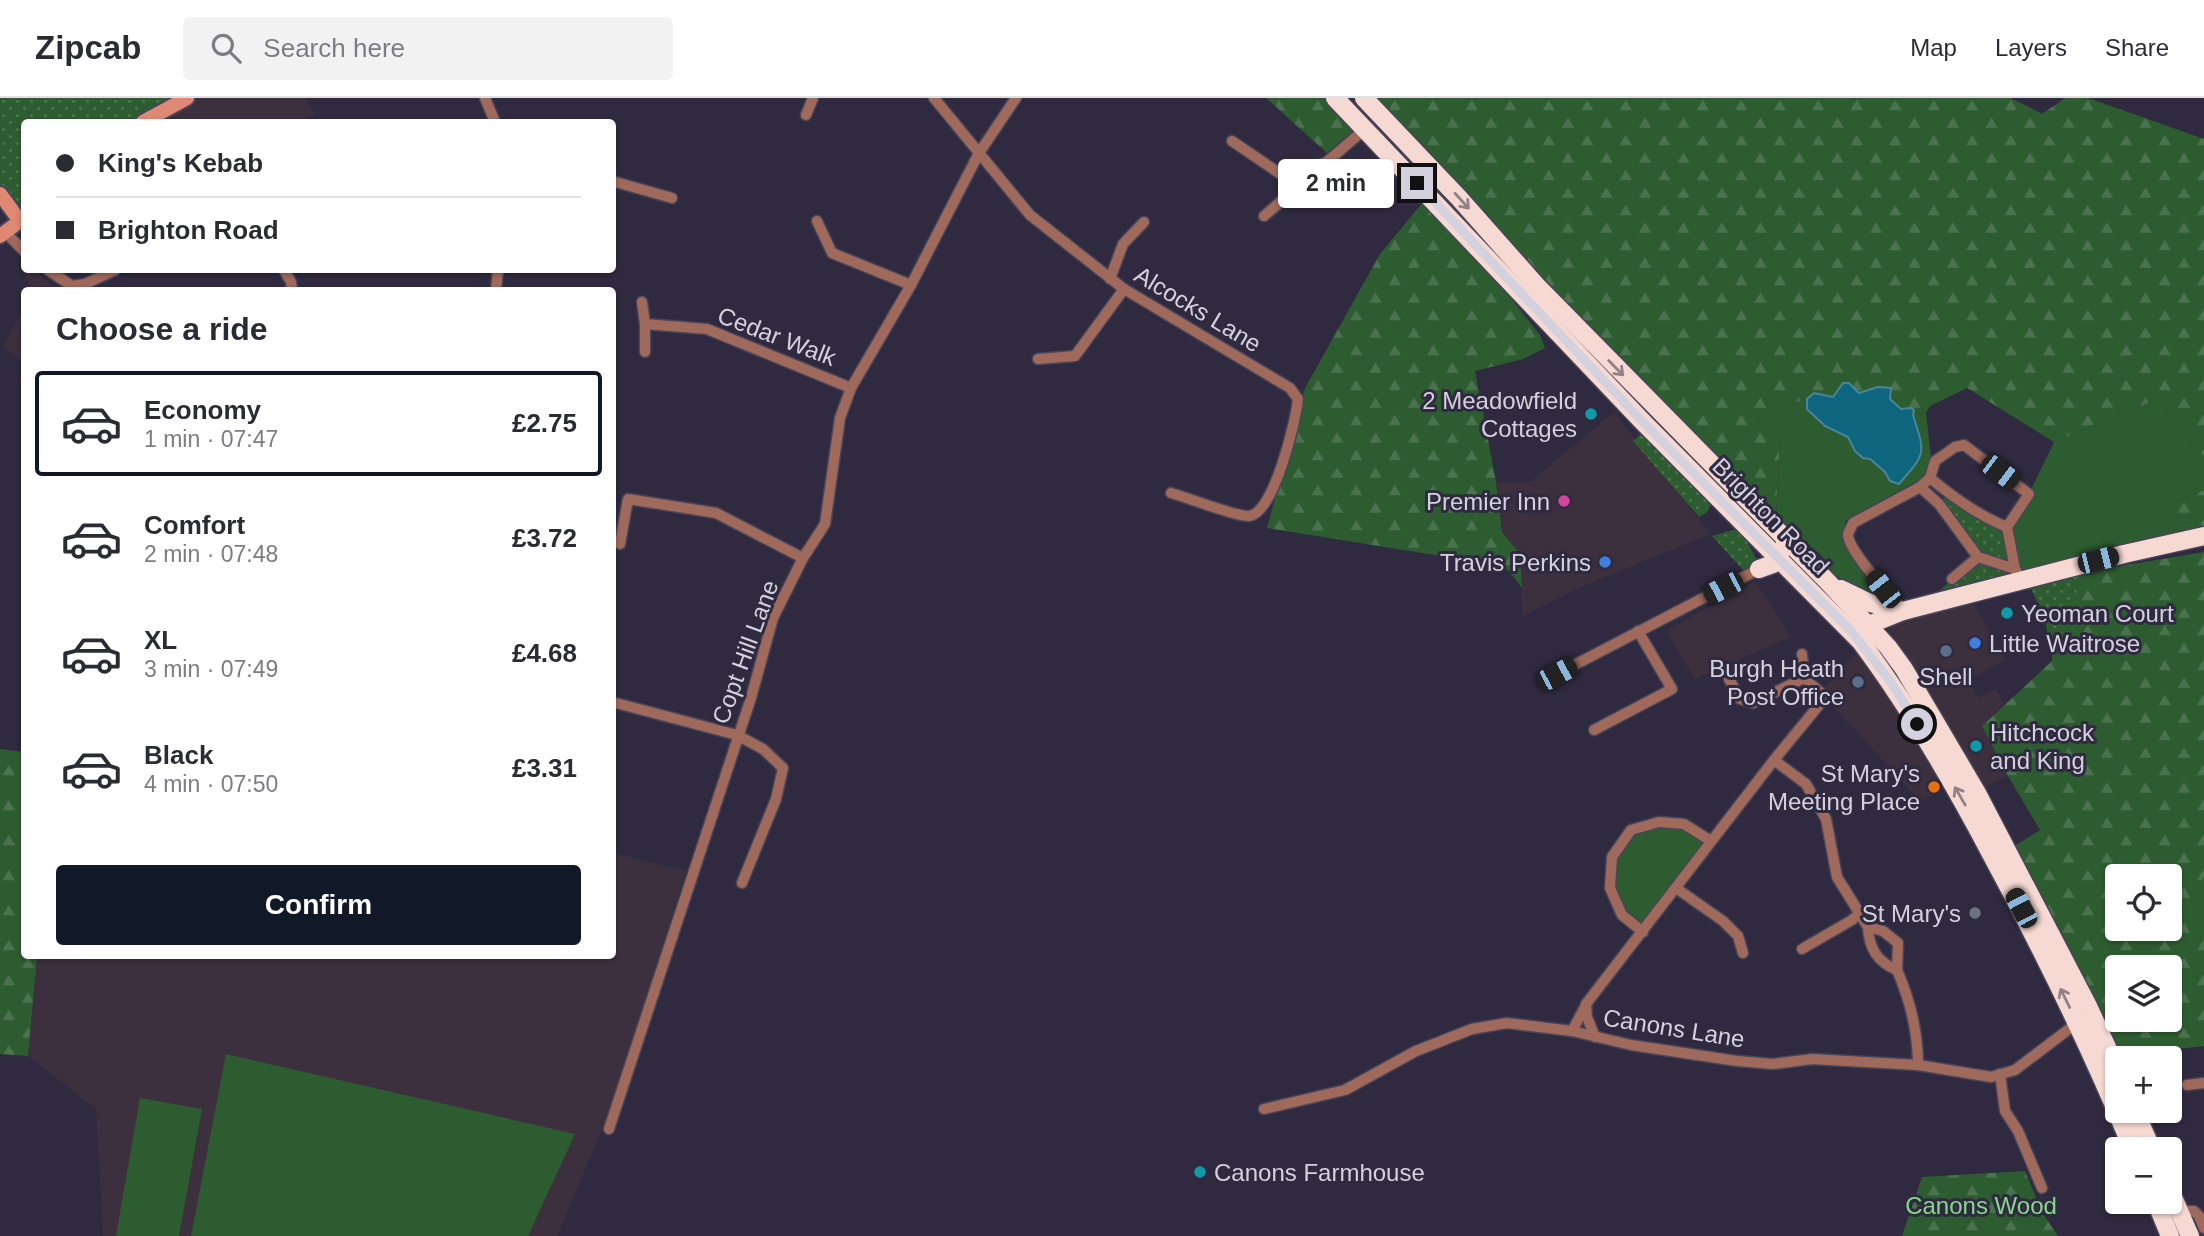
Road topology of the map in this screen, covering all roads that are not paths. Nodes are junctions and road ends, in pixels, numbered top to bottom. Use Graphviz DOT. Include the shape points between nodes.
graph roads {
  1 [pos="187,98"];
  2 [pos="485,98"];
  3 [pos="813,98"];
  4 [pos="934,98"];
  5 [pos="1016,98"];
  6 [pos="1335,98"];
  7 [pos="1364,98"];
  8 [pos="806,115"];
  9 [pos="148,119"];
  10 [pos="494,119"];
  11 [pos="1365,129"];
  12 [pos="1232,141"];
  13 [pos="979,153"];
  14 [pos="1329,162"];
  15 [pos="616,182"];
  16 [pos="0,194"];
  17 [pos="672,198"];
  18 [pos="1264,216"];
  19 [pos="21,218"];
  20 [pos="21,220"];
  21 [pos="817,222"];
  22 [pos="1144,222"];
  23 [pos="3,234"];
  24 [pos="21,249"];
  25 [pos="52,273"];
  26 [pos="109,273"];
  27 [pos="1110,279"];
  28 [pos="911,285"];
  29 [pos="71,287"];
  30 [pos="75,287"];
  31 [pos="1124,289"];
  32 [pos="642,302"];
  33 [pos="645,324"];
  34 [pos="645,352"];
  35 [pos="1038,359"];
  36 [pos="851,388"];
  37 [pos="1930,478"];
  38 [pos="1920,487"];
  39 [pos="1171,492"];
  40 [pos="1948,494"];
  41 [pos="1939,504"];
  42 [pos="2007,527"];
  43 [pos="1756,536"];
  44 [pos="2204,536"];
  45 [pos="1783,538"];
  46 [pos="620,544"];
  47 [pos="1978,556"];
  48 [pos="803,558"];
  49 [pos="1779,558"];
  50 [pos="1759,569"];
  51 [pos="2018,575"];
  52 [pos="1952,579"];
  53 [pos="1828,582"];
  54 [pos="1883,589"];
  55 [pos="1903,611"];
  56 [pos="1868,623"];
  57 [pos="1638,631"];
  58 [pos="1856,636"];
  59 [pos="1888,647"];
  60 [pos="1802,654"];
  61 [pos="1557,674"];
  62 [pos="1804,678"];
  63 [pos="1730,679"];
  64 [pos="616,703"];
  65 [pos="1594,730"];
  66 [pos="737,735"];
  67 [pos="1774,760"];
  68 [pos="1711,841"];
  69 [pos="742,883"];
  70 [pos="1676,888"];
  71 [pos="1860,913"];
  72 [pos="1868,926"];
  73 [pos="1643,932"];
  74 [pos="1802,949"];
  75 [pos="1743,953"];
  76 [pos="1897,970"];
  77 [pos="1586,1004"];
  78 [pos="2085,1019"];
  79 [pos="1572,1031"];
  80 [pos="1595,1037"];
  81 [pos="2105,1051"];
  82 [pos="1918,1065"];
  83 [pos="2000,1074"];
  84 [pos="2204,1083"];
  85 [pos="2187,1085"];
  86 [pos="1264,1109"];
  87 [pos="609,1129"];
  88 [pos="2128,1137"];
  89 [pos="2042,1188"];
  90 [pos="2182,1211"];
  91 [pos="2161,1214"];
  92 [pos="2181,1214"];
  93 [pos="2204,1228"];
  94 [pos="2170,1236"];
  95 [pos="2190,1236"];
  1 -- 9 [label="main road"];
  2 -- 10 [label="street"];
  3 -- 8 [label="street"];
  4 -- 13 [label="street, Alcocks Lane"];
  5 -- 13 [label="street, Copt Hill Lane"];
  6 -- 11 [label="highway, Brighton Road"];
  7 -- 45 [label="highway, Brighton Road, one-way" via="1536,285"];
  11 -- 14 [label="street"];
  11 -- 43 [label="highway, Brighton Road"];
  12 -- 14 [label="street" via="1279,173"];
  13 -- 27 [label="street, Alcocks Lane" via="1030,215"];
  13 -- 28 [label="street, Copt Hill Lane"];
  14 -- 18 [label="street"];
  15 -- 17 [label="street"];
  16 -- 19 [label="main road"];
  20 -- 23 [label="main road"];
  21 -- 28 [label="street" via="832,253"];
  22 -- 27 [label="street" via="1123,244"];
  23 -- 24 [label="street"];
  25 -- 29 [label="street"];
  26 -- 30 [label="street"];
  27 -- 31 [label="street, Alcocks Lane"];
  28 -- 36 [label="street, Copt Hill Lane"];
  31 -- 35 [label="street" via="1075,355"];
  31 -- 39 [label="street, Alcocks Lane" via="1290,388 1298,399 1273,489 1261,509 1242,515"];
  32 -- 33 [label="street"];
  33 -- 34 [label="street"];
  33 -- 36 [label="street, Cedar Walk" via="707,329"];
  36 -- 48 [label="street, Copt Hill Lane" via="840,418 825,524"];
  37 -- 38 [label="street"];
  37 -- 40 [label="street"];
  37 -- 42 [label="street" via="1935,461 1964,445 2029,494"];
  38 -- 41 [label="street"];
  38 -- 54 [label="street" via="1853,523 1848,532"];
  40 -- 41 [label="street"];
  40 -- 42 [label="street"];
  41 -- 47 [label="street"];
  42 -- 51 [label="street"];
  43 -- 49 [label="highway, Brighton Road"];
  43 -- 50 [label="highway" via="1765,559"];
  44 -- 51 [label="highway"];
  45 -- 49 [label="highway"];
  45 -- 53 [label="highway, Brighton Road"];
  46 -- 48 [label="street" via="628,499 716,513"];
  47 -- 51 [label="street"];
  47 -- 52 [label="street"];
  48 -- 66 [label="street, Copt Hill Lane" via="773,618"];
  49 -- 50 [label="highway"];
  49 -- 58 [label="highway, Brighton Road"];
  50 -- 57 [label="street"];
  51 -- 55 [label="highway"];
  53 -- 55 [label="highway" via="1863,600"];
  53 -- 56 [label="highway, Brighton Road"];
  55 -- 56 [label="highway"];
  55 -- 59 [label="highway" via="1887,628"];
  56 -- 58 [label="highway"];
  56 -- 59 [label="highway, Brighton Road"];
  57 -- 61 [label="street"];
  57 -- 65 [label="street" via="1672,689"];
  78 -- 58 [label="highway, Brighton Road, one-way" via="1962,800 1904,703"];
  59 -- 78 [label="highway, Brighton Road" via="1977,793"];
  60 -- 62 [label="street"];
  62 -- 63 [label="street" via="1753,703 1740,699"];
  62 -- 67 [label="street" via="1824,699"];
  64 -- 66 [label="street"];
  66 -- 69 [label="street" via="763,749 783,768 776,799"];
  66 -- 87 [label="street, Copt Hill Lane"];
  67 -- 68 [label="street"];
  67 -- 71 [label="street" via="1806,784 1826,819 1837,877"];
  68 -- 70 [label="street"];
  68 -- 73 [label="street" via="1685,824 1659,822 1631,830 1612,857 1610,888 1622,915"];
  70 -- 73 [label="street"];
  70 -- 75 [label="street" via="1723,921 1738,936"];
  71 -- 72 [label="street"];
  71 -- 74 [label="street"];
  72 -- 76 [label="street" via="1874,952 1882,964"];
  72 -- 76 [label="street" via="1898,943"];
  73 -- 77 [label="street"];
  76 -- 82 [label="street" via="1918,1036"];
  77 -- 79 [label="street"];
  77 -- 80 [label="street"];
  78 -- 81 [label="highway, Brighton Road"];
  78 -- 83 [label="street, Canons Lane" via="2015,1070"];
  78 -- 88 [label="highway, Brighton Road"];
  79 -- 80 [label="street, Canons Lane"];
  79 -- 86 [label="street, Canons Lane" via="1507,1023 1472,1029 1416,1051 1345,1090"];
  80 -- 82 [label="street, Canons Lane" via="1749,1062 1812,1059"];
  82 -- 83 [label="street, Canons Lane" via="1991,1077"];
  83 -- 89 [label="street" via="2005,1111"];
  84 -- 85 [label="street"];
  90 -- 93 [label="street" via="2194,1211"];
  91 -- 94 [label="highway"];
  92 -- 95 [label="highway"];
}
